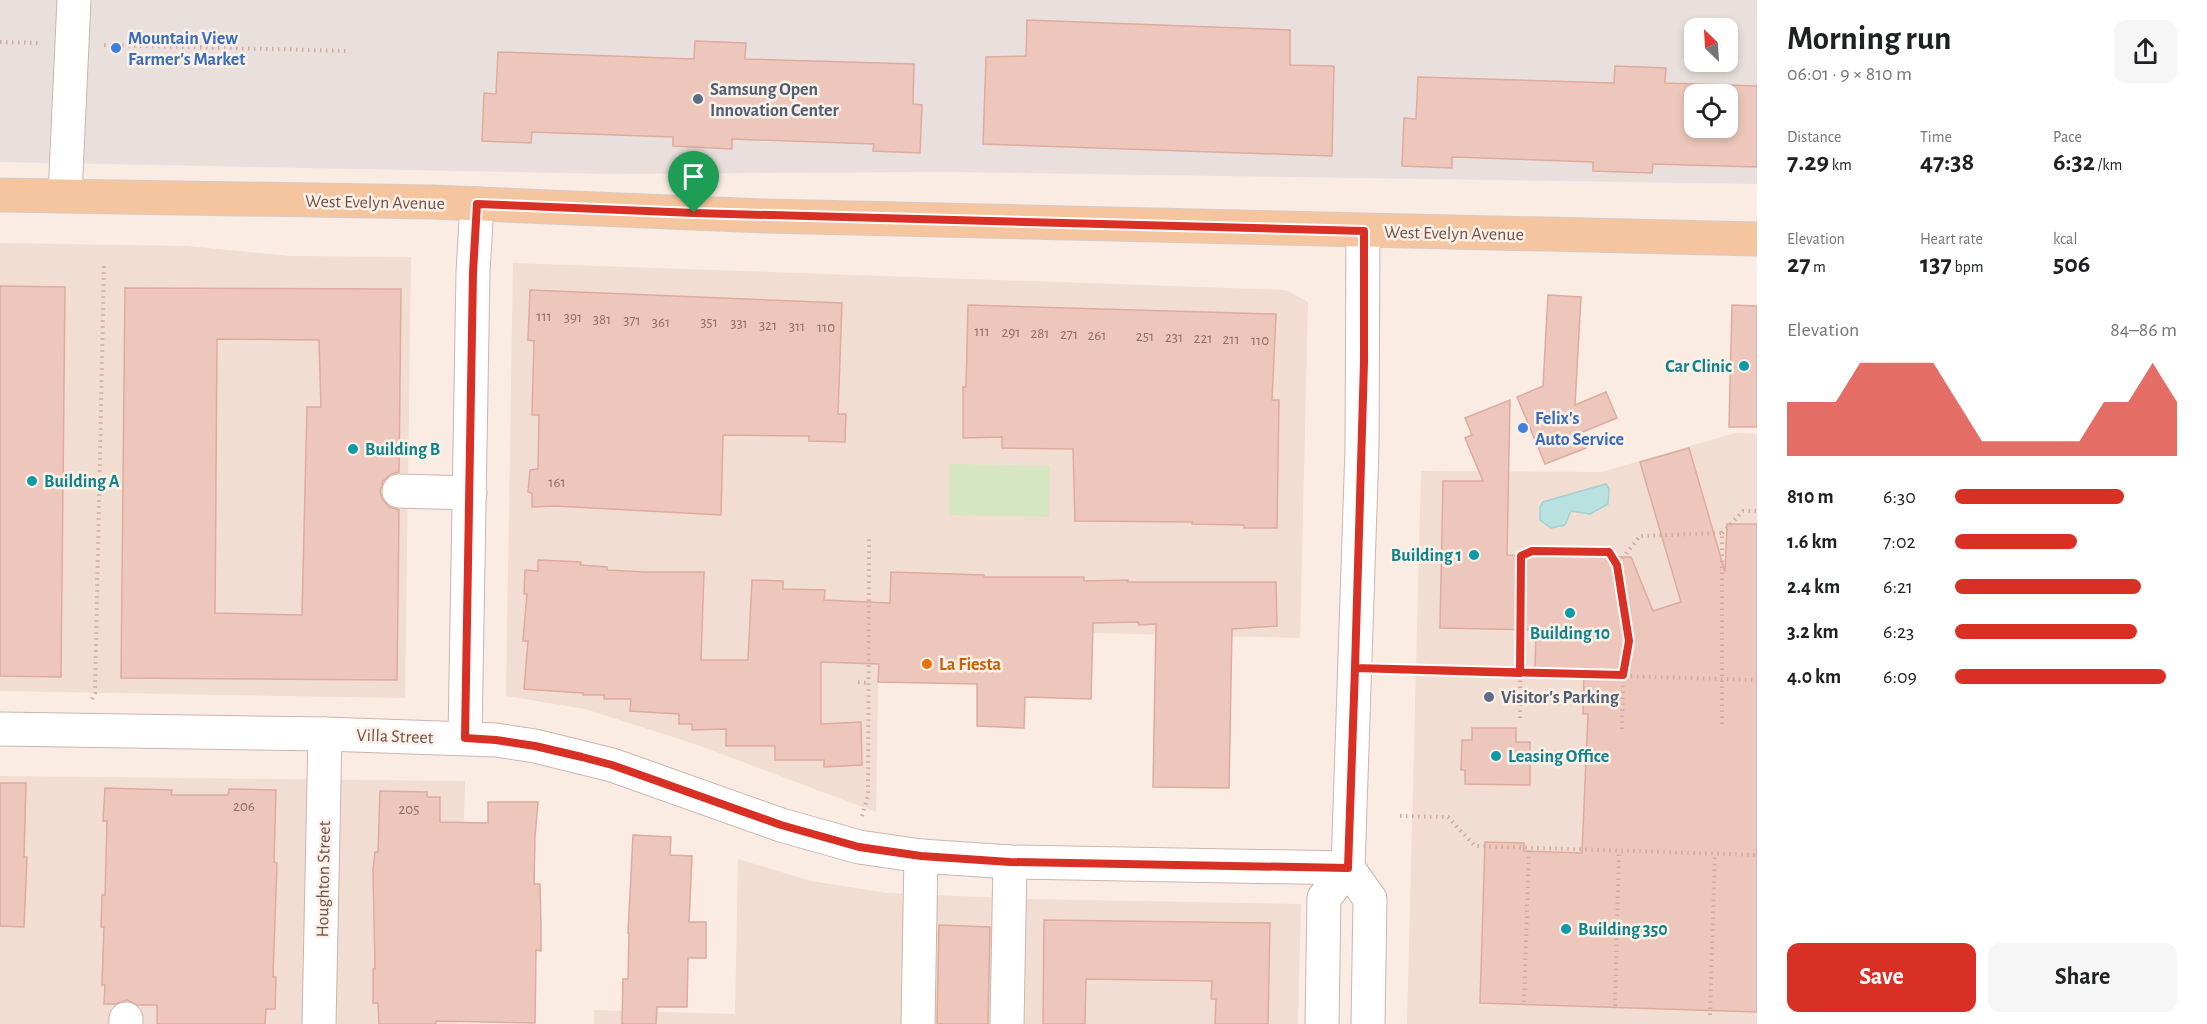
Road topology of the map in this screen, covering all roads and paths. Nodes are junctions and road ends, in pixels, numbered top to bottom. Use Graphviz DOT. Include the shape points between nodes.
graph roads {
  1 [pos="74,0"];
  2 [pos="0,42"];
  3 [pos="72,44"];
  4 [pos="350,51"];
  5 [pos="0,195"];
  6 [pos="65,195"];
  7 [pos="477,204"];
  8 [pos="1364,231"];
  9 [pos="1757,239"];
  10 [pos="104,263"];
  11 [pos="399,491"];
  12 [pos="470,493"];
  13 [pos="1757,511"];
  14 [pos="1722,533"];
  15 [pos="870,538"];
  16 [pos="1617,565"];
  17 [pos="1355,668"];
  18 [pos="1520,673"];
  19 [pos="1623,675"];
  20 [pos="1722,679"];
  21 [pos="1757,680"];
  22 [pos="858,682"];
  23 [pos="869,683"];
  24 [pos="1520,718"];
  25 [pos="1722,728"];
  26 [pos="0,729"];
  27 [pos="1622,729"];
  28 [pos="79,730"];
  29 [pos="325,734"];
  30 [pos="465,738"];
  31 [pos="1400,816"];
  32 [pos="854,845"];
  33 [pos="1529,848"];
  34 [pos="1619,851"];
  35 [pos="1715,854"];
  36 [pos="1757,855"];
  37 [pos="921,856"];
  38 [pos="1010,862"];
  39 [pos="1348,868"];
  40 [pos="1524,1002"];
  41 [pos="1616,1006"];
  42 [pos="1710,1014"];
  43 [pos="320,1024"];
  44 [pos="918,1024"];
  45 [pos="1007,1024"];
  46 [pos="1322,1024"];
  47 [pos="1368,1024"];
  1 -- 3 [label="street"];
  2 -- 3 [label="path"];
  3 -- 4 [label="path"];
  3 -- 6 [label="street"];
  5 -- 6 [label="main road, West Evelyn Avenue"];
  6 -- 7 [label="main road, West Evelyn Avenue"];
  7 -- 8 [label="main road, West Evelyn Avenue" via="766,216"];
  7 -- 12 [label="street"];
  8 -- 9 [label="main road, West Evelyn Avenue"];
  8 -- 17 [label="street"];
  10 -- 28 [label="path" via="95,693"];
  11 -- 12 [label="street"];
  12 -- 30 [label="street"];
  13 -- 14 [label="path" via="1743,511"];
  14 -- 16 [label="path" via="1640,536"];
  14 -- 20 [label="path"];
  15 -- 23 [label="path"];
  16 -- 18 [label="path" via="1609,552 1532,551 1521,556"];
  16 -- 19 [label="path" via="1629,641"];
  17 -- 18 [label="path"];
  17 -- 39 [label="street"];
  18 -- 19 [label="path"];
  18 -- 24 [label="path"];
  19 -- 20 [label="path"];
  19 -- 27 [label="path"];
  20 -- 21 [label="path"];
  20 -- 25 [label="path"];
  22 -- 23 [label="path"];
  23 -- 32 [label="path" via="868,796"];
  26 -- 28 [label="street, Villa Street"];
  28 -- 29 [label="street, Villa Street"];
  29 -- 30 [label="street, Villa Street"];
  29 -- 43 [label="street, Houghton Street"];
  30 -- 32 [label="street, Villa Street" via="535,746 612,765 781,825"];
  31 -- 33 [label="path" via="1448,817 1475,846"];
  32 -- 37 [label="street, Villa Street"];
  33 -- 34 [label="path"];
  33 -- 40 [label="path"];
  34 -- 35 [label="path"];
  34 -- 41 [label="path"];
  35 -- 36 [label="path"];
  35 -- 42 [label="path"];
  37 -- 38 [label="street, Villa Street"];
  37 -- 44 [label="street"];
  38 -- 39 [label="street, Villa Street"];
  38 -- 45 [label="street"];
  39 -- 46 [label="street" via="1324,898"];
  39 -- 47 [label="street" via="1370,899"];
}
